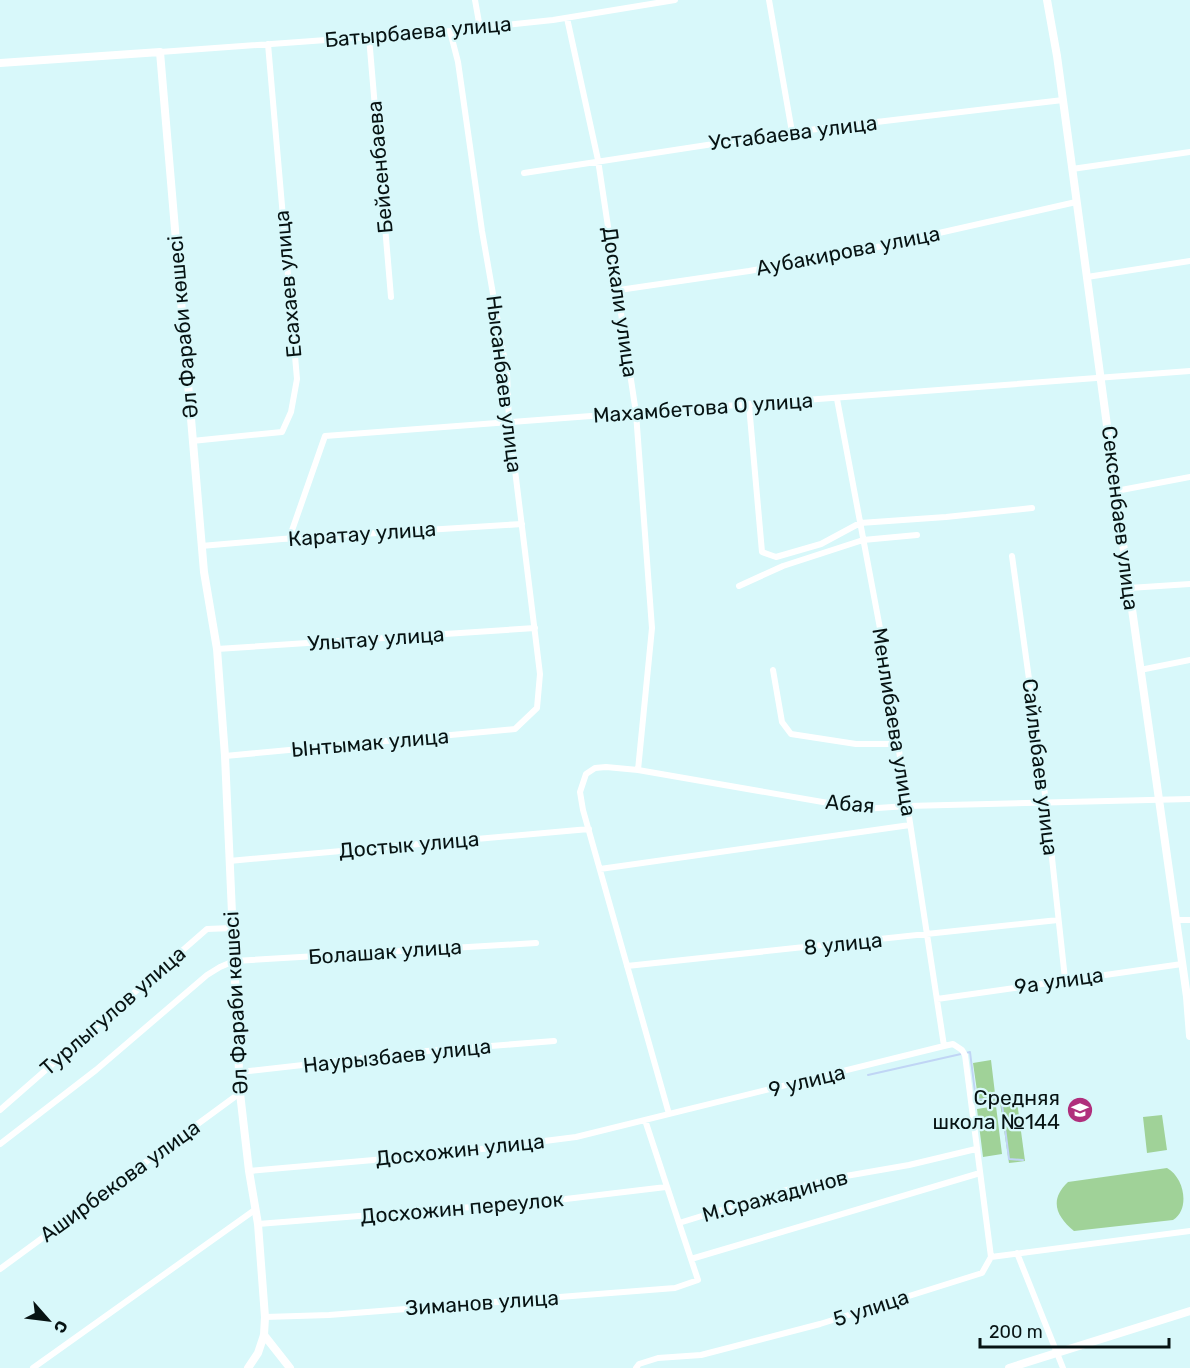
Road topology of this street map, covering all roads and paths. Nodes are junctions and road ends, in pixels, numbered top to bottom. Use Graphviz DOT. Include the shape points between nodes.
graph roads {
  1 [pos="475,0"];
  2 [pos="675,0"];
  3 [pos="769,0"];
  4 [pos="1047,0"];
  5 [pos="567,18"];
  6 [pos="480,28"];
  7 [pos="450,31"];
  8 [pos="369,37"];
  9 [pos="268,44"];
  10 [pos="160,52"];
  11 [pos="0,63"];
  12 [pos="1063,100"];
  13 [pos="792,132"];
  14 [pos="1190,152"];
  15 [pos="598,160"];
  16 [pos="1072,169"];
  17 [pos="524,173"];
  18 [pos="1076,202"];
  19 [pos="1190,261"];
  20 [pos="1087,277"];
  21 [pos="619,290"];
  22 [pos="391,297"];
  23 [pos="1190,371"];
  24 [pos="1101,377"];
  25 [pos="837,399"];
  26 [pos="749,405"];
  27 [pos="636,413"];
  28 [pos="509,422"];
  29 [pos="192,441"];
  30 [pos="1190,477"];
  31 [pos="1116,491"];
  32 [pos="1032,508"];
  33 [pos="860,523"];
  34 [pos="522,524"];
  35 [pos="917,535"];
  36 [pos="289,538"];
  37 [pos="863,540"];
  38 [pos="201,546"];
  39 [pos="1012,556"];
  40 [pos="1190,584"];
  41 [pos="739,586"];
  42 [pos="1129,588"];
  43 [pos="534,628"];
  44 [pos="217,650"];
  45 [pos="1190,660"];
  46 [pos="773,670"];
  47 [pos="1140,670"];
  48 [pos="515,729"];
  49 [pos="897,744"];
  50 [pos="225,756"];
  51 [pos="639,770"];
  52 [pos="1190,799"];
  53 [pos="1158,800"];
  54 [pos="1046,802"];
  55 [pos="907,806"];
  56 [pos="910,825"];
  57 [pos="589,829"];
  58 [pos="229,861"];
  59 [pos="600,868"];
  60 [pos="1058,920"];
  61 [pos="1176,920"];
  62 [pos="1190,920"];
  63 [pos="232,928"];
  64 [pos="928,935"];
  65 [pos="536,943"];
  66 [pos="234,961"];
  67 [pos="1182,964"];
  68 [pos="627,966"];
  69 [pos="1065,979"];
  70 [pos="937,999"];
  71 [pos="1190,1036"];
  72 [pos="554,1041"];
  73 [pos="944,1046"];
  74 [pos="240,1072"];
  75 [pos="240,1093"];
  76 [pos="0,1110"];
  77 [pos="669,1114"];
  78 [pos="645,1120"];
  79 [pos="0,1144"];
  80 [pos="976,1149"];
  81 [pos="249,1171"];
  82 [pos="980,1173"];
  83 [pos="666,1186"];
  84 [pos="256,1209"];
  85 [pos="679,1223"];
  86 [pos="258,1224"];
  87 [pos="1190,1231"];
  88 [pos="1017,1253"];
  89 [pos="991,1257"];
  90 [pos="691,1259"];
  91 [pos="0,1269"];
  92 [pos="1190,1311"];
  93 [pos="265,1317"];
  94 [pos="264,1335"];
  95 [pos="1057,1354"];
  96 [pos="33,1368"];
  97 [pos="248,1368"];
  98 [pos="290,1368"];
  99 [pos="636,1368"];
  100 [pos="1009,1368"];
  101 [pos="1063,1368"];
  1 -- 6 [label="street"];
  2 -- 5 [label="street, Батырбаева улица"];
  3 -- 13 [label="street"];
  4 -- 12 [label="street, Сексенбаев улица"];
  5 -- 6 [label="street, Батырбаева улица"];
  5 -- 15 [label="street, Доскали улица"];
  6 -- 7 [label="street, Батырбаева улица"];
  7 -- 8 [label="street, Батырбаева улица"];
  7 -- 28 [label="street, Нысанбаев улица" via="507,374"];
  8 -- 9 [label="street, Батырбаева улица"];
  8 -- 22 [label="street, Бейсенбаева"];
  9 -- 10 [label="street, Батырбаева улица"];
  9 -- 29 [label="street, Есахаев улица" via="297,379 291,412 282,432"];
  10 -- 11 [label="street"];
  10 -- 29 [label="street, Әл Фараби көшесі"];
  12 -- 13 [label="street, Устабаева улица"];
  12 -- 16 [label="street, Сексенбаев улица"];
  13 -- 15 [label="street, Устабаева улица"];
  14 -- 16 [label="street"];
  15 -- 17 [label="street, Устабаева улица"];
  15 -- 21 [label="street, Доскали улица"];
  16 -- 18 [label="street, Сексенбаев улица"];
  18 -- 20 [label="street, Сексенбаев улица"];
  18 -- 21 [label="street, Аубакирова улица" via="877,247"];
  19 -- 20 [label="street"];
  20 -- 24 [label="street, Сексенбаев улица"];
  21 -- 27 [label="street, Доскали улица"];
  23 -- 24 [label="street, Махамбетова О улица"];
  24 -- 25 [label="street, Махамбетова О улица"];
  24 -- 31 [label="street, Сексенбаев улица"];
  25 -- 26 [label="street, Махамбетова О улица"];
  25 -- 33 [label="street, Менлибаева улица"];
  26 -- 27 [label="street, Махамбетова О улица"];
  26 -- 33 [label="street" via="762,552 776,557 821,544"];
  27 -- 28 [label="street, Махамбетова О улица"];
  27 -- 51 [label="street, Доскали улица" via="652,628"];
  28 -- 34 [label="street, Нысанбаев улица"];
  28 -- 36 [label="street, Махамбетова О улица" via="325,436"];
  29 -- 38 [label="street, Әл Фараби көшесі"];
  30 -- 31 [label="street"];
  31 -- 42 [label="street, Сексенбаев улица"];
  32 -- 33 [label="street"];
  33 -- 37 [label="street, Менлибаева улица"];
  34 -- 36 [label="street, Каратау улица"];
  34 -- 43 [label="street, Нысанбаев улица"];
  35 -- 37 [label="street"];
  36 -- 38 [label="street, Каратау улица"];
  37 -- 41 [label="street" via="783,566"];
  37 -- 49 [label="street, Менлибаева улица"];
  38 -- 44 [label="street, Әл Фараби көшесі"];
  39 -- 54 [label="street, Сайлыбаев улица"];
  40 -- 42 [label="street"];
  42 -- 47 [label="street, Сексенбаев улица"];
  43 -- 44 [label="street, Улытау улица"];
  43 -- 48 [label="street, Нысанбаев улица" via="540,674 537,708"];
  44 -- 50 [label="street, Әл Фараби көшесі"];
  45 -- 47 [label="street"];
  46 -- 49 [label="street" via="782,722 791,734 856,744"];
  47 -- 53 [label="street, Сексенбаев улица"];
  48 -- 50 [label="street, Ынтымак улица"];
  49 -- 55 [label="street, Менлибаева улица"];
  50 -- 58 [label="street, Әл Фараби көшесі"];
  51 -- 55 [label="street, Абая" via="863,810"];
  51 -- 57 [label="street, Абая" via="606,767 586,774 580,792"];
  52 -- 53 [label="street, Абая"];
  53 -- 54 [label="street, Абая"];
  53 -- 61 [label="street, Сексенбаев улица"];
  54 -- 55 [label="street, Абая"];
  54 -- 60 [label="street, Сайлыбаев улица"];
  55 -- 56 [label="street, Менлибаева улица"];
  56 -- 59 [label="street"];
  56 -- 64 [label="street, Менлибаева улица"];
  57 -- 58 [label="street, Достык улица"];
  57 -- 59 [label="street"];
  58 -- 63 [label="street, Әл Фараби көшесі"];
  59 -- 68 [label="street"];
  60 -- 64 [label="street, 8 улица"];
  60 -- 69 [label="street, Сайлыбаев улица"];
  61 -- 62 [label="street"];
  61 -- 67 [label="street, Сексенбаев улица"];
  63 -- 66 [label="street, Әл Фараби көшесі"];
  63 -- 76 [label="street, Турлыгулов улица" via="207,929"];
  64 -- 68 [label="street, 8 улица"];
  64 -- 70 [label="street, Менлибаева улица"];
  65 -- 66 [label="street, Болашак улица"];
  66 -- 74 [label="street, Әл Фараби көшесі"];
  66 -- 79 [label="street, Турлыгулов улица" via="207,975 96,1070"];
  67 -- 69 [label="street, 9а улица"];
  67 -- 71 [label="street, Сексенбаев улица"];
  68 -- 77 [label="street"];
  69 -- 70 [label="street, 9а улица"];
  70 -- 73 [label="street, Менлибаева улица"];
  72 -- 74 [label="street, Наурызбаев улица"];
  73 -- 77 [label="street, 9 улица"];
  73 -- 80 [label="street" via="958,1046 965,1055"];
  74 -- 75 [label="street, Әл Фараби көшесі"];
  75 -- 81 [label="street, Әл Фараби көшесі"];
  75 -- 91 [label="street, Аширбекова улица"];
  77 -- 78 [label="street, Досхожин улица"];
  78 -- 81 [label="street, Досхожин улица" via="576,1137 442,1154"];
  78 -- 83 [label="street, М.Сражадинов"];
  80 -- 82 [label="street"];
  80 -- 85 [label="street, М.Сражадинов" via="818,1183"];
  81 -- 84 [label="street, Әл Фараби көшесі"];
  82 -- 89 [label="street"];
  82 -- 90 [label="street"];
  83 -- 85 [label="street, М.Сражадинов"];
  83 -- 86 [label="street, Досхожин переулок" via="549,1201"];
  84 -- 86 [label="street, Әл Фараби көшесі"];
  84 -- 96 [label="street"];
  85 -- 90 [label="street"];
  86 -- 93 [label="street, Әл Фараби көшесі"];
  87 -- 88 [label="street"];
  88 -- 89 [label="street"];
  88 -- 95 [label="street"];
  89 -- 99 [label="street, 5 улица" via="982,1273 820,1324 701,1355 658,1358"];
  90 -- 93 [label="street, Зиманов улица" via="698,1280 675,1288"];
  92 -- 95 [label="street"];
  93 -- 94 [label="street, Әл Фараби көшесі"];
  94 -- 97 [label="street, Әл Фараби көшесі"];
  94 -- 98 [label="street"];
  95 -- 100 [label="street"];
  95 -- 101 [label="street"];
}
